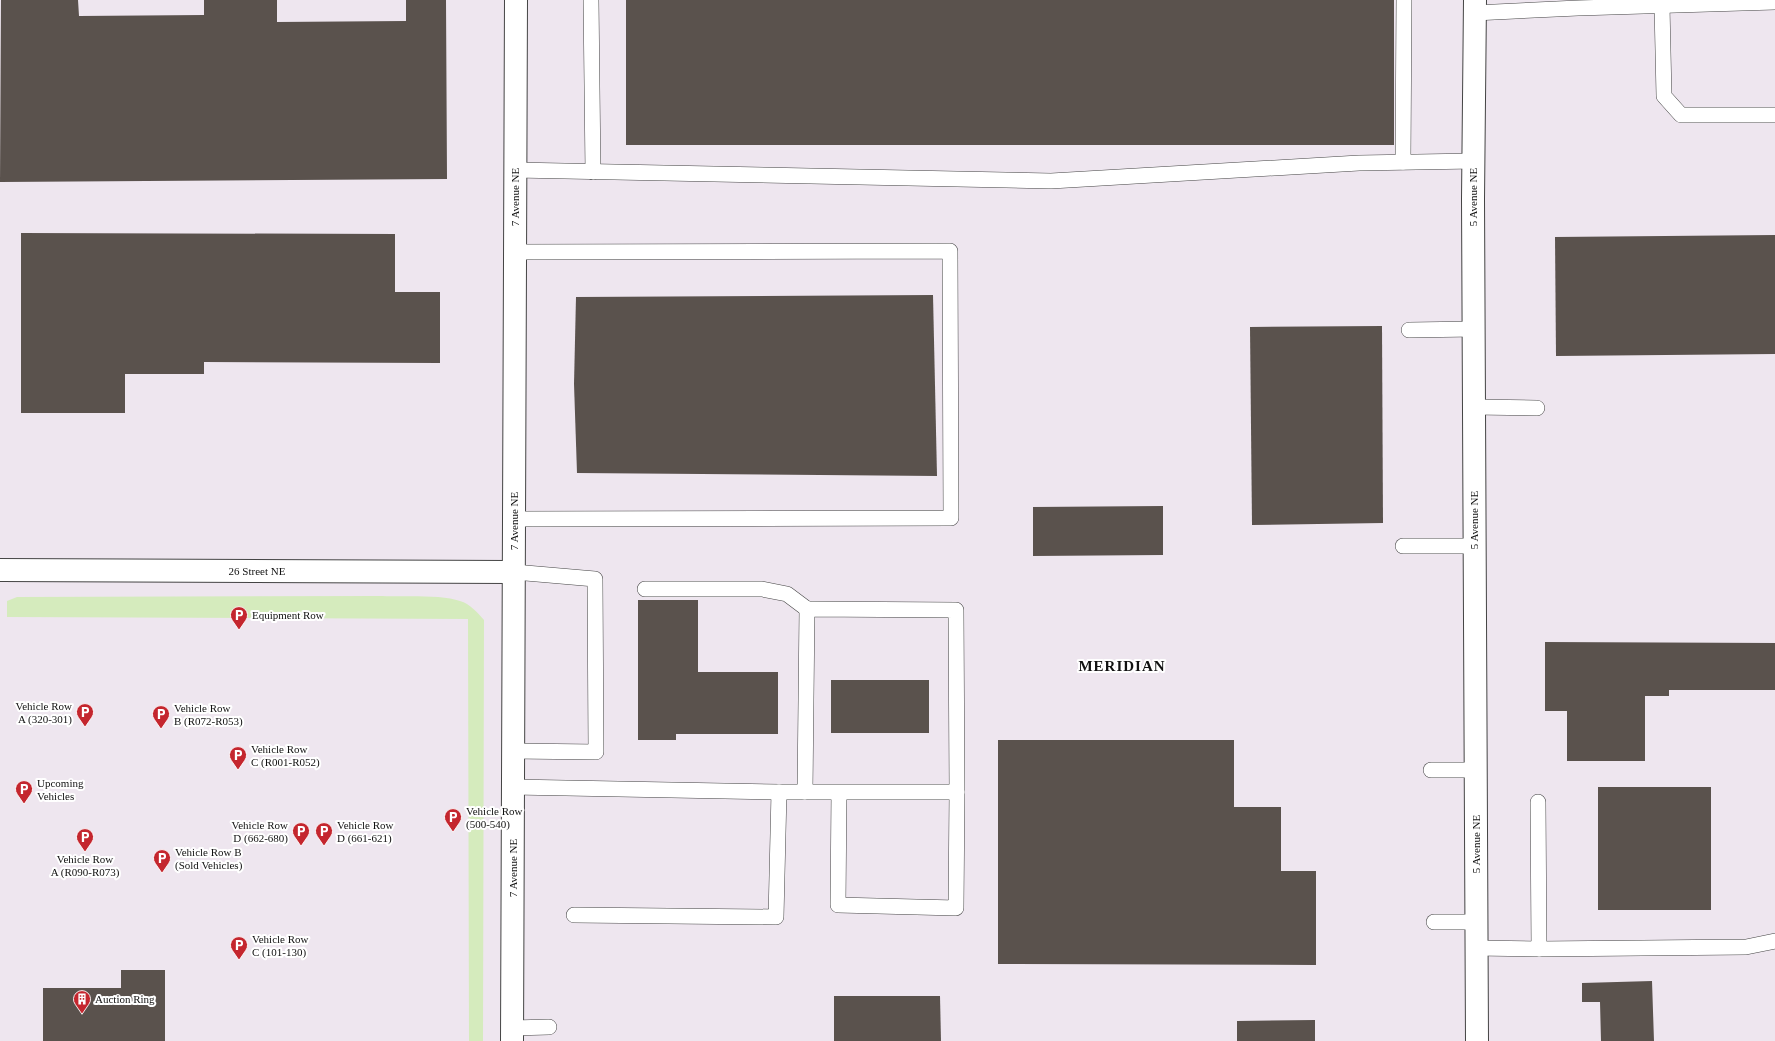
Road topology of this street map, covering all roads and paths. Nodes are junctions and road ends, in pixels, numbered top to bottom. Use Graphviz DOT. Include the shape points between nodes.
graph roads {
  1 [pos="516,0"];
  2 [pos="590,0"];
  3 [pos="1404,0"];
  4 [pos="1775,2"];
  5 [pos="1579,4"];
  6 [pos="1662,6"];
  7 [pos="1474,7"];
  8 [pos="1775,115"];
  9 [pos="1474,161"];
  10 [pos="1403,162"];
  11 [pos="515,170"];
  12 [pos="593,172"];
  13 [pos="515,252"];
  14 [pos="1474,329"];
  15 [pos="1409,330"];
  16 [pos="1474,407"];
  17 [pos="1537,408"];
  18 [pos="514,519"];
  19 [pos="1403,546"];
  20 [pos="1474,546"];
  21 [pos="0,570"];
  22 [pos="514,572"];
  23 [pos="645,589"];
  24 [pos="807,609"];
  25 [pos="514,751"];
  26 [pos="1431,770"];
  27 [pos="1475,770"];
  28 [pos="514,786"];
  29 [pos="779,792"];
  30 [pos="806,792"];
  31 [pos="839,792"];
  32 [pos="957,792"];
  33 [pos="1538,802"];
  34 [pos="574,915"];
  35 [pos="1434,922"];
  36 [pos="1476,922"];
  37 [pos="1775,941"];
  38 [pos="1476,948"];
  39 [pos="1539,949"];
  40 [pos="549,1027"];
  41 [pos="512,1034"];
  42 [pos="1477,1041"];
  1 -- 11 [label="street, 7 Avenue NE"];
  2 -- 12 [label="lane"];
  3 -- 10 [label="lane"];
  4 -- 6 [label="lane"];
  5 -- 6 [label="lane"];
  5 -- 7 [label="lane"];
  6 -- 8 [label="lane" via="1664,96 1680,115"];
  7 -- 9 [label="street, 5 Avenue NE"];
  9 -- 10 [label="lane"];
  9 -- 14 [label="street, 5 Avenue NE"];
  10 -- 12 [label="lane" via="1051,181"];
  11 -- 12 [label="lane"];
  11 -- 13 [label="street, 7 Avenue NE"];
  13 -- 18 [label="street, 7 Avenue NE"];
  13 -- 18 [label="lane" via="950,251 951,518"];
  14 -- 15 [label="lane"];
  14 -- 16 [label="street, 5 Avenue NE"];
  16 -- 17 [label="lane"];
  16 -- 20 [label="street, 5 Avenue NE"];
  18 -- 22 [label="street, 7 Avenue NE"];
  19 -- 20 [label="lane"];
  20 -- 27 [label="street, 5 Avenue NE"];
  21 -- 22 [label="street, 26 Street NE"];
  22 -- 25 [label="street, 7 Avenue NE"];
  22 -- 25 [label="lane" via="595,579 596,752"];
  23 -- 24 [label="lane" via="762,589 787,594"];
  24 -- 30 [label="lane"];
  24 -- 32 [label="lane" via="956,610"];
  25 -- 28 [label="street, 7 Avenue NE"];
  26 -- 27 [label="lane"];
  27 -- 36 [label="street, 5 Avenue NE"];
  28 -- 29 [label="lane"];
  28 -- 41 [label="street, 7 Avenue NE"];
  29 -- 30 [label="lane"];
  29 -- 34 [label="lane" via="776,917"];
  30 -- 31 [label="lane"];
  31 -- 32 [label="lane"];
  31 -- 32 [label="lane" via="838,905 956,908"];
  33 -- 39 [label="lane"];
  35 -- 36 [label="lane"];
  36 -- 38 [label="street, 5 Avenue NE"];
  37 -- 39 [label="lane" via="1746,947"];
  38 -- 39 [label="lane"];
  38 -- 42 [label="street, 5 Avenue NE"];
  40 -- 41 [label="lane"];
}
